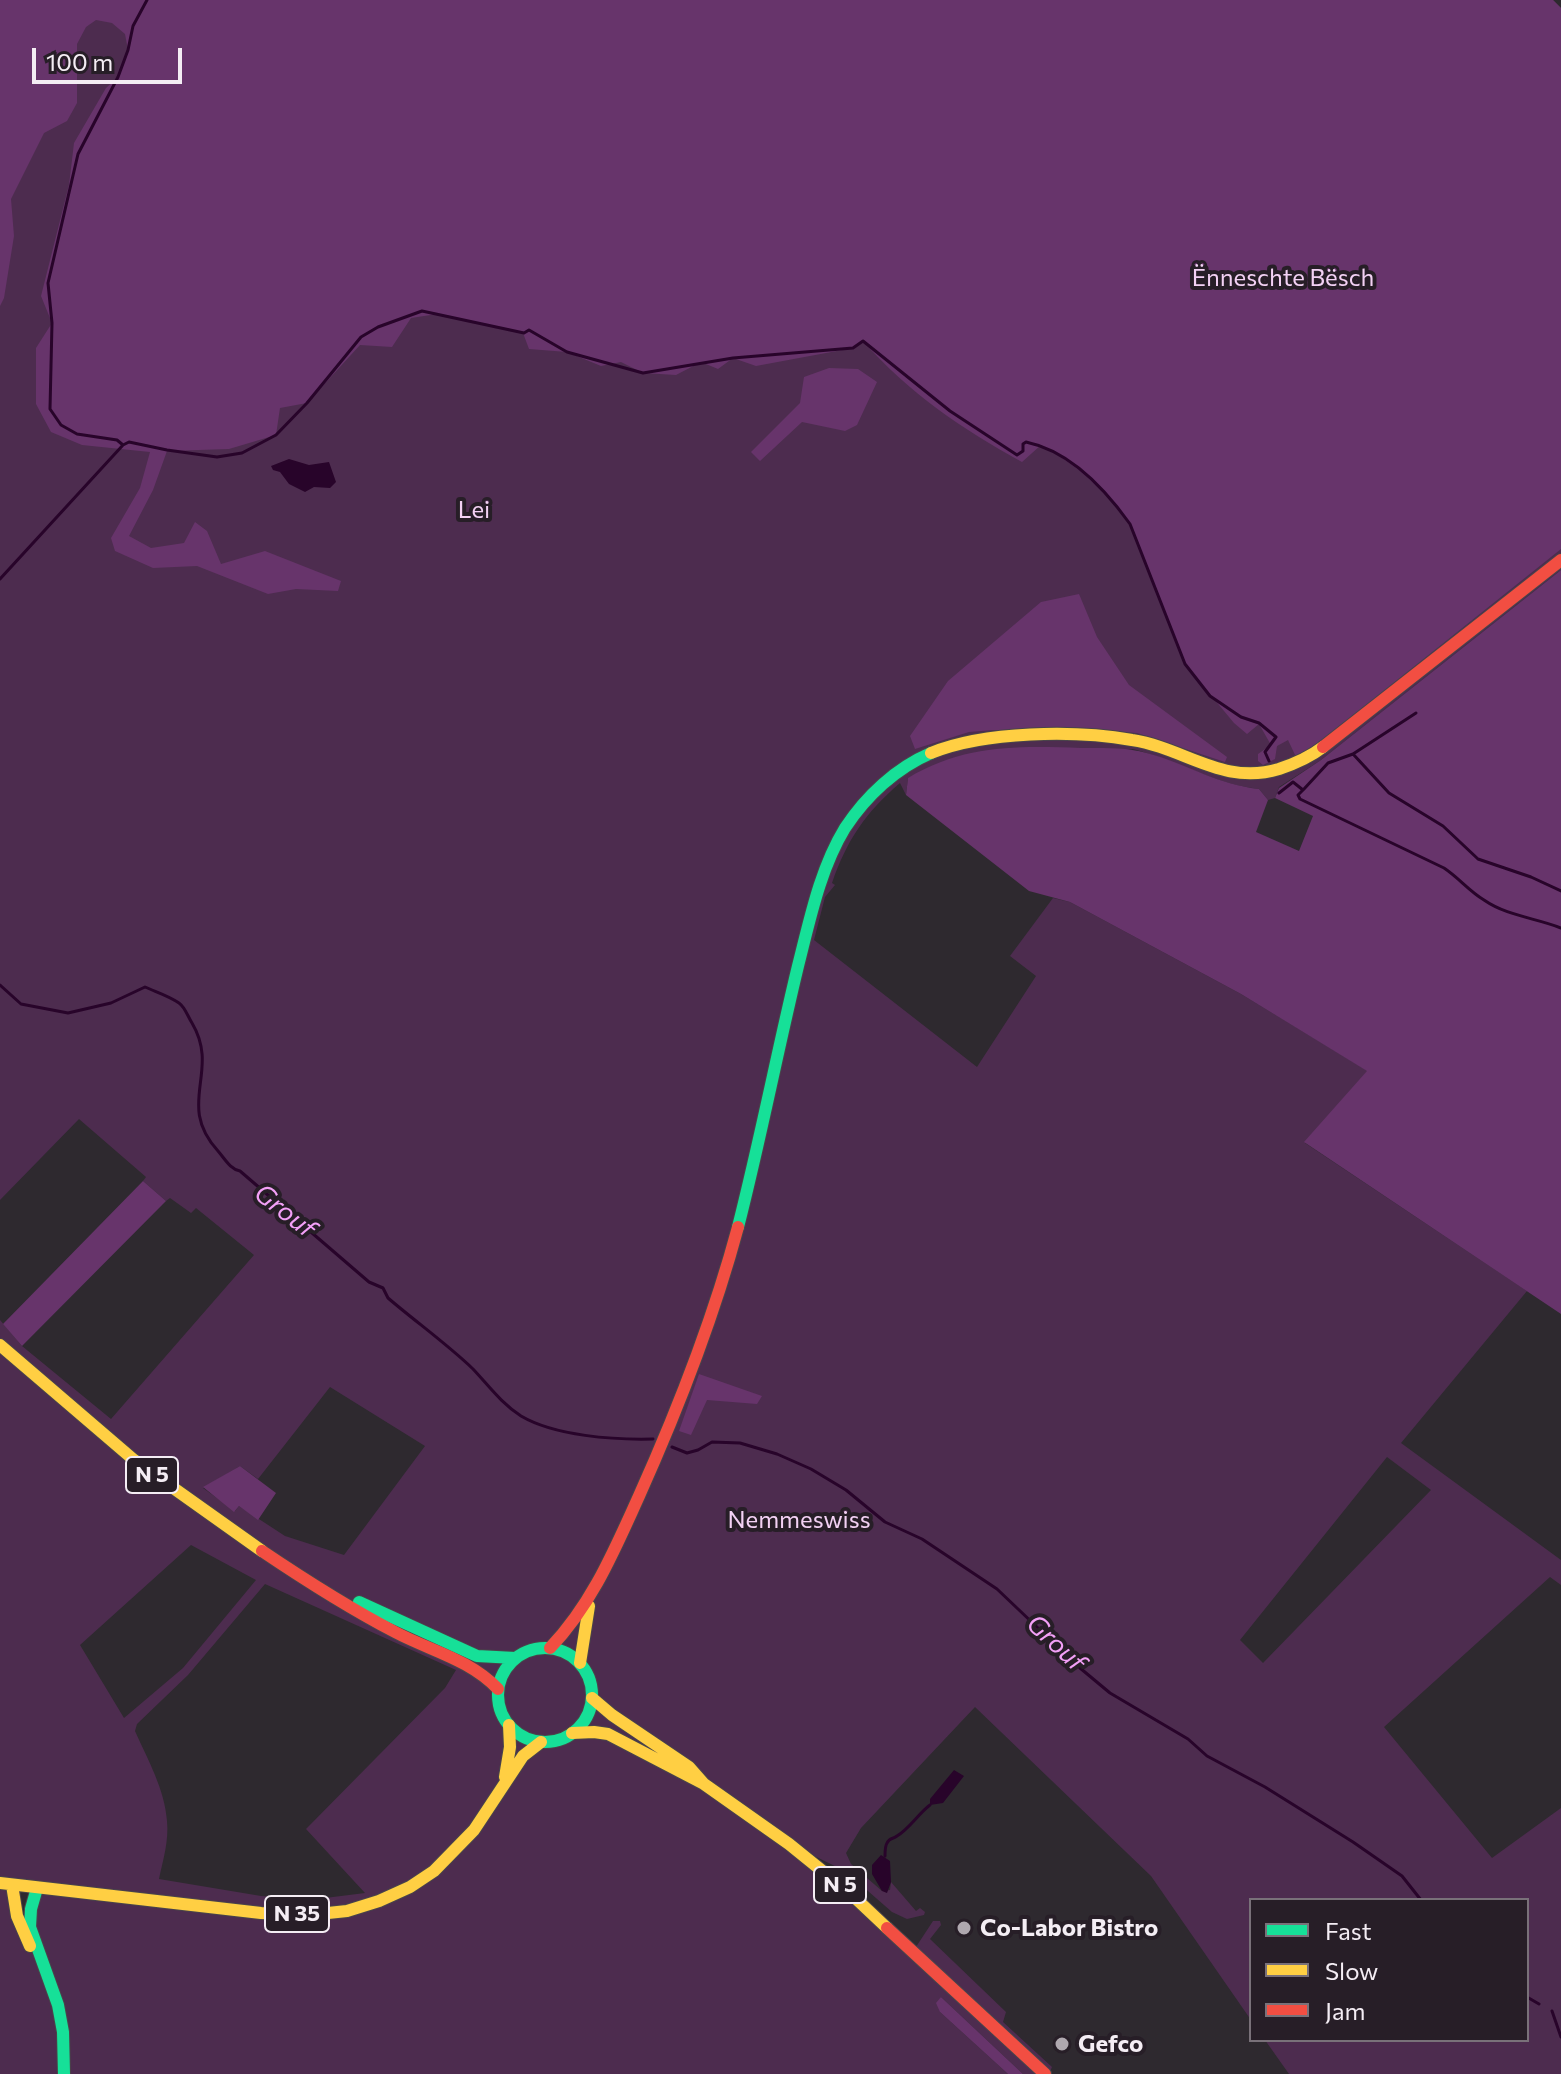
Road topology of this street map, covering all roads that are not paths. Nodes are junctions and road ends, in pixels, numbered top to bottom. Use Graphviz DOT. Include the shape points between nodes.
graph roads {
  1 [pos="1561,560"];
  2 [pos="0,1345"];
  3 [pos="318,1586"];
  4 [pos="589,1603"];
  5 [pos="550,1648"];
  6 [pos="515,1658"];
  7 [pos="580,1663"];
  8 [pos="498,1689"];
  9 [pos="592,1698"];
  10 [pos="509,1725"];
  11 [pos="572,1733"];
  12 [pos="541,1742"];
  13 [pos="504,1782"];
  14 [pos="704,1784"];
  15 [pos="6,1884"];
  16 [pos="37,1888"];
  17 [pos="48,1976"];
  18 [pos="64,2074"];
  19 [pos="1045,2074"];
  1 -- 4 [label="main road" via="1317,752 1282,770 1232,775 1135,740 994,736 951,745 919,759 866,799 840,837 820,885 747,1193 700,1349 655,1462"];
  2 -- 3 [label="main road, N 5" via="117,1449"];
  3 -- 6 [label="main road, N 5" via="477,1656"];
  3 -- 8 [label="main road, N 5" via="397,1633 482,1673"];
  4 -- 5 [label="main road"];
  4 -- 7 [label="main road"];
  5 -- 6 [label="main road, N 5"];
  5 -- 7 [label="main road"];
  6 -- 8 [label="main road"];
  7 -- 9 [label="main road"];
  8 -- 10 [label="main road"];
  9 -- 11 [label="main road" via="586,1718"];
  9 -- 14 [label="main road, N 5" via="689,1767"];
  10 -- 12 [label="main road"];
  10 -- 13 [label="main road, N 35"];
  11 -- 12 [label="main road, N 5"];
  11 -- 14 [label="main road, N 5" via="613,1736"];
  12 -- 13 [label="main road, N 35"];
  13 -- 16 [label="main road, N 35" via="474,1830 434,1871 400,1892 347,1911 261,1913"];
  14 -- 19 [label="main road, N 5" via="852,1895"];
  15 -- 16 [label="main road, N 35"];
  15 -- 17 [label="main road" via="19,1925"];
  16 -- 17 [label="main road" via="30,1927"];
  17 -- 18 [label="main road" via="63,2032"];
}
